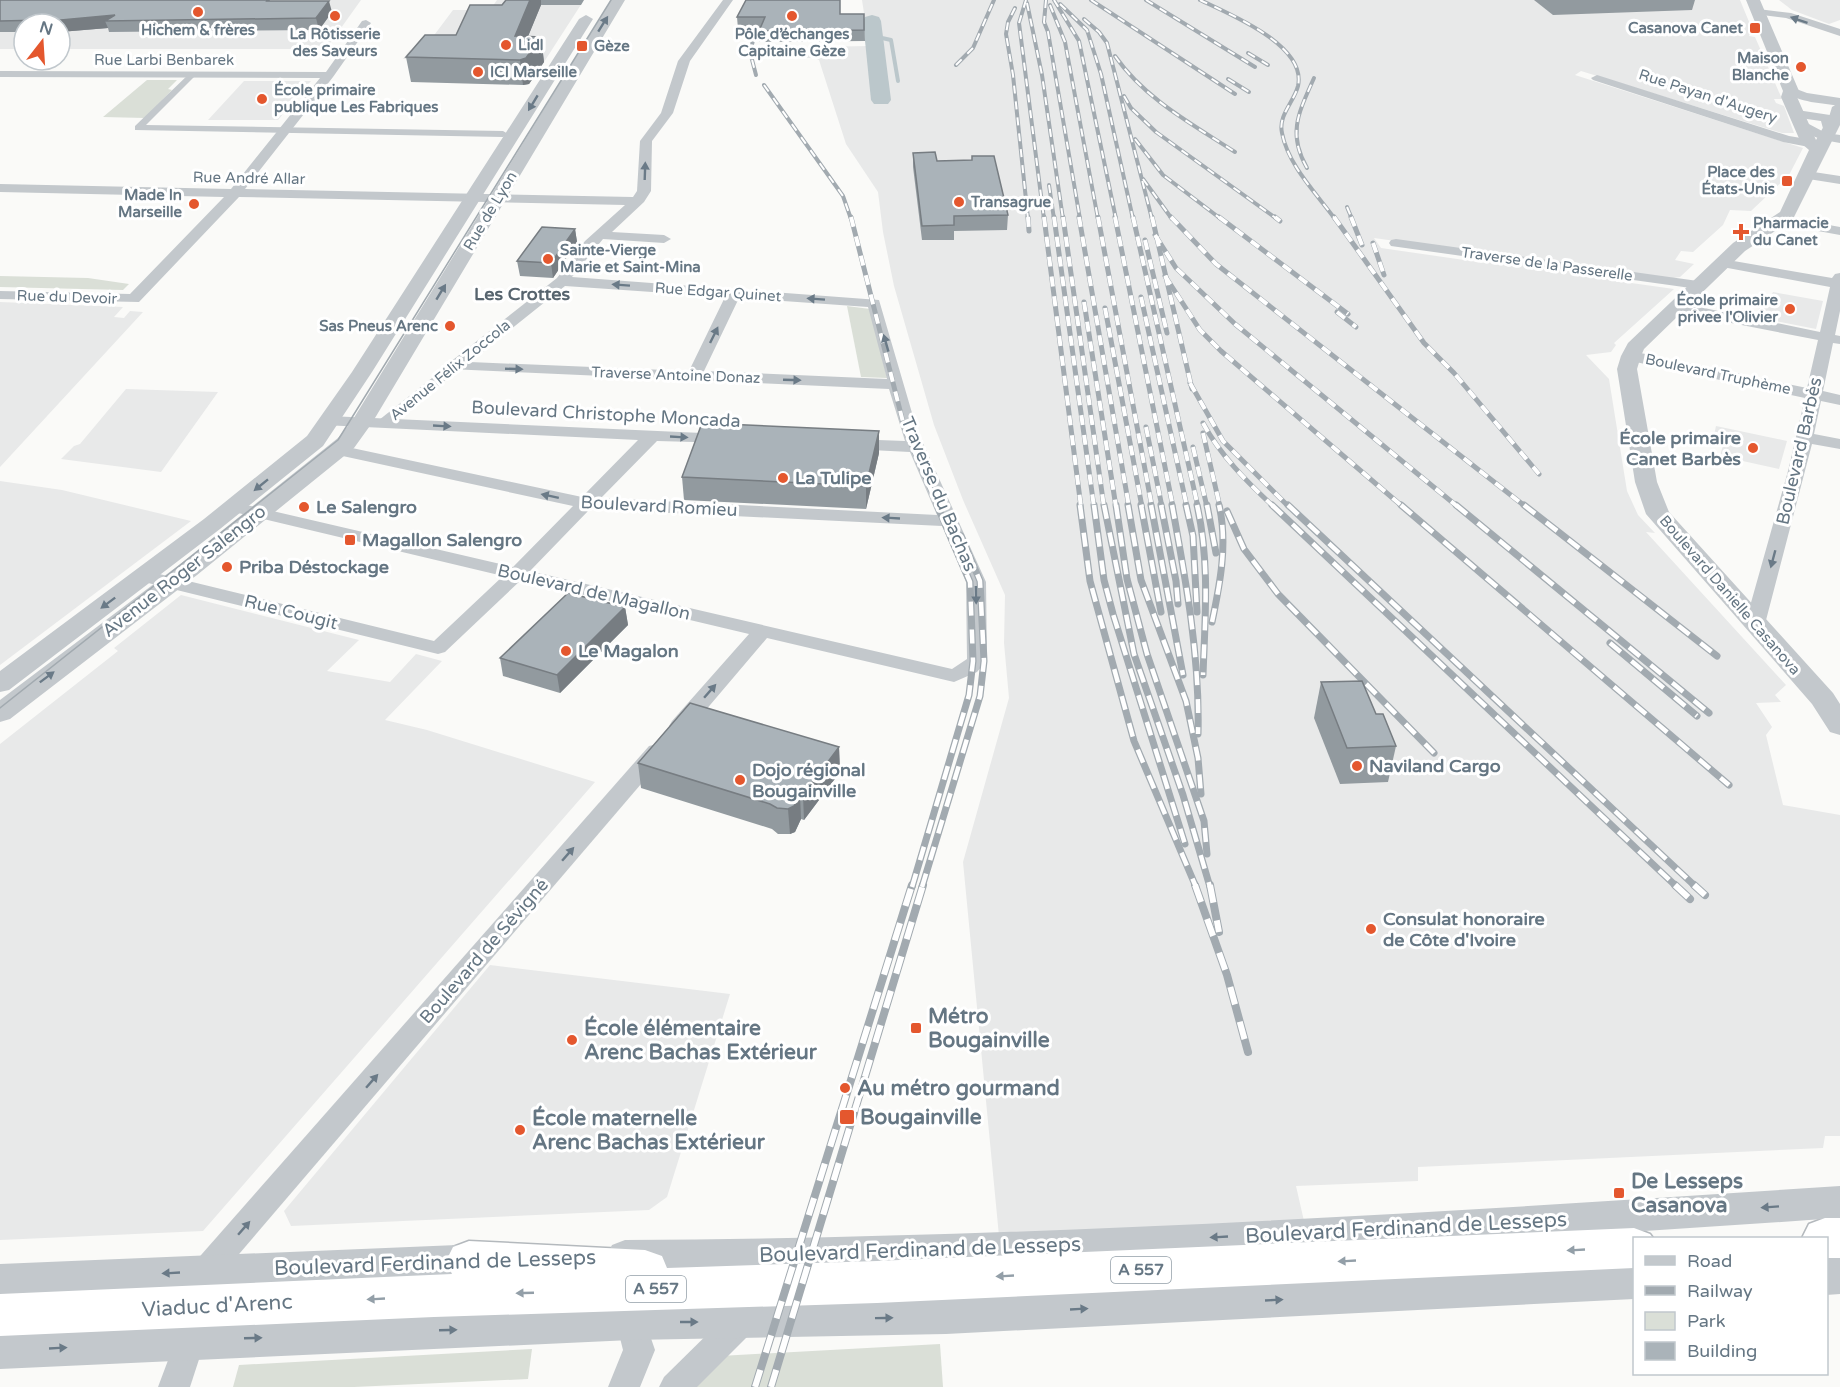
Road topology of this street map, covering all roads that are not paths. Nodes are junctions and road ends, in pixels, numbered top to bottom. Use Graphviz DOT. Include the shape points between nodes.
graph roads {
  1 [pos="618,0"];
  2 [pos="728,0"];
  3 [pos="594,6"];
  4 [pos="1755,6"];
  5 [pos="366,23"];
  6 [pos="1840,33"];
  7 [pos="0,74"];
  8 [pos="191,75"];
  9 [pos="329,75"];
  10 [pos="1597,78"];
  11 [pos="1791,91"];
  12 [pos="1840,94"];
  13 [pos="1815,98"];
  14 [pos="1840,102"];
  15 [pos="1840,107"];
  16 [pos="1798,117"];
  17 [pos="285,130"];
  18 [pos="503,134"];
  19 [pos="1824,140"];
  20 [pos="1807,175"];
  21 [pos="1840,180"];
  22 [pos="0,188"];
  23 [pos="234,194"];
  24 [pos="471,199"];
  25 [pos="496,200"];
  26 [pos="634,204"];
  27 [pos="1779,220"];
  28 [pos="1840,231"];
  29 [pos="600,235"];
  30 [pos="664,239"];
  31 [pos="1396,243"];
  32 [pos="1722,262"];
  33 [pos="562,281"];
  34 [pos="1839,282"];
  35 [pos="1698,285"];
  36 [pos="734,293"];
  37 [pos="0,295"];
  38 [pos="874,303"];
  39 [pos="1675,307"];
  40 [pos="1833,339"];
  41 [pos="1631,356"];
  42 [pos="455,366"];
  43 [pos="694,376"];
  44 [pos="897,384"];
  45 [pos="1812,394"];
  46 [pos="346,396"];
  47 [pos="1840,400"];
  48 [pos="329,421"];
  49 [pos="361,423"];
  50 [pos="384,423"];
  51 [pos="652,436"];
  52 [pos="1803,437"];
  53 [pos="746,440"];
  54 [pos="839,444"];
  55 [pos="1840,444"];
  56 [pos="917,447"];
  57 [pos="338,450"];
  58 [pos="584,503"];
  59 [pos="234,507"];
  60 [pos="260,513"];
  61 [pos="949,521"];
  62 [pos="516,574"];
  63 [pos="143,576"];
  64 [pos="171,582"];
  65 [pos="1755,624"];
  66 [pos="762,631"];
  67 [pos="954,676"];
  68 [pos="0,684"];
  69 [pos="1831,698"];
  70 [pos="0,713"];
  71 [pos="1840,726"];
  72 [pos="1835,1220"];
  73 [pos="1633,1248"];
  74 [pos="469,1261"];
  75 [pos="205,1272"];
  76 [pos="0,1281"];
  77 [pos="878,1282"];
  78 [pos="1633,1282"];
  79 [pos="0,1315"];
  80 [pos="742,1321"];
  81 [pos="630,1322"];
  82 [pos="190,1341"];
  83 [pos="0,1351"];
  84 [pos="174,1387"];
  85 [pos="624,1387"];
  86 [pos="675,1387"];
  25 -- 1 [label="street, Rue de Lyon, one-way"];
  26 -- 2 [label="street, one-way" via="644,191 646,141 667,113 684,61"];
  3 -- 24 [label="street, Rue de Lyon, one-way"];
  6 -- 4 [label="street, one-way"];
  4 -- 11 [label="street"];
  5 -- 9 [label="street"];
  7 -- 8 [label="street, Rue Larbi Benbarek"];
  8 -- 9 [label="street, Rue Larbi Benbarek"];
  8 -- 17 [label="street" via="138,128"];
  9 -- 17 [label="street"];
  10 -- 19 [label="street, Rue Payan d'Augery" via="1787,139"];
  11 -- 13 [label="street"];
  11 -- 16 [label="street" via="1789,97"];
  12 -- 13 [label="street"];
  13 -- 14 [label="street"];
  15 -- 19 [label="street"];
  16 -- 19 [label="street"];
  16 -- 19 [label="street" via="1826,118"];
  17 -- 18 [label="street"];
  17 -- 23 [label="street"];
  19 -- 20 [label="street"];
  20 -- 21 [label="street"];
  20 -- 27 [label="street" via="1787,215"];
  22 -- 23 [label="street, Rue André Allar"];
  23 -- 24 [label="street, Rue André Allar"];
  23 -- 37 [label="street, Rue du Devoir" via="134,299"];
  24 -- 25 [label="street, Rue André Allar"];
  24 -- 46 [label="street, Rue de Lyon"];
  25 -- 26 [label="street, Rue André Allar"];
  49 -- 25 [label="street, Rue de Lyon, one-way"];
  26 -- 29 [label="street, Avenue Félix Zoccola"];
  27 -- 28 [label="street"];
  27 -- 32 [label="street"];
  29 -- 30 [label="street"];
  29 -- 33 [label="street, Avenue Félix Zoccola"];
  31 -- 35 [label="street, Traverse de la Passerelle"];
  32 -- 34 [label="street"];
  32 -- 35 [label="street"];
  36 -- 33 [label="street, Rue Edgar Quinet, one-way"];
  33 -- 42 [label="street, Avenue Félix Zoccola"];
  34 -- 40 [label="street, Boulevard Barbès"];
  35 -- 39 [label="street"];
  38 -- 36 [label="street, Rue Edgar Quinet, one-way"];
  43 -- 36 [label="street, one-way"];
  44 -- 38 [label="street, Traverse du Bachas, one-way"];
  39 -- 40 [label="street"];
  39 -- 41 [label="street" via="1635,347"];
  40 -- 45 [label="street, Boulevard Barbès"];
  41 -- 45 [label="street, Boulevard Truphème"];
  41 -- 65 [label="street, Boulevard Danielle Casanova" via="1627,369 1646,482 1658,514"];
  42 -- 43 [label="street, Traverse Antoine Donaz, one-way"];
  42 -- 50 [label="street, Avenue Félix Zoccola"];
  43 -- 44 [label="street, Traverse Antoine Donaz, one-way"];
  44 -- 56 [label="street, Traverse du Bachas"];
  45 -- 47 [label="street, Boulevard Truphème"];
  45 -- 52 [label="street, Boulevard Barbès"];
  46 -- 48 [label="street, Avenue Roger Salengro"];
  48 -- 49 [label="street, Boulevard Christophe Moncada"];
  48 -- 59 [label="street, Avenue Roger Salengro, one-way" via="315,441"];
  49 -- 50 [label="street, Boulevard Christophe Moncada"];
  49 -- 57 [label="street, Avenue Roger Salengro"];
  50 -- 51 [label="street, Boulevard Christophe Moncada, one-way"];
  51 -- 53 [label="street, Boulevard Christophe Moncada, one-way"];
  51 -- 58 [label="street"];
  52 -- 55 [label="street"];
  52 -- 65 [label="street, Boulevard Barbès, one-way"];
  54 -- 56 [label="street"];
  56 -- 61 [label="street, Traverse du Bachas"];
  58 -- 57 [label="street, Boulevard Romieu, one-way"];
  57 -- 60 [label="street, Avenue Roger Salengro"];
  61 -- 58 [label="street, Boulevard Romieu, one-way"];
  58 -- 62 [label="street"];
  59 -- 60 [label="street, Boulevard de Magallon"];
  59 -- 63 [label="street, Avenue Roger Salengro"];
  60 -- 62 [label="street, Boulevard de Magallon"];
  60 -- 64 [label="street, Avenue Roger Salengro"];
  61 -- 67 [label="street, Traverse du Bachas, one-way" via="976,582 977,660"];
  62 -- 64 [label="street, Rue Cougit" via="438,648"];
  62 -- 66 [label="street, Boulevard de Magallon"];
  63 -- 64 [label="street, Rue Cougit"];
  63 -- 68 [label="street, Avenue Roger Salengro, one-way"];
  70 -- 64 [label="street, Avenue Roger Salengro, one-way"];
  65 -- 69 [label="street, Boulevard Danielle Casanova"];
  66 -- 67 [label="street, Boulevard de Magallon"];
  75 -- 66 [label="street, Boulevard de Sévigné, one-way"];
  69 -- 71 [label="street, Boulevard Danielle Casanova"];
  72 -- 74 [label="street, Boulevard Ferdinand de Lesseps, one-way" via="1526,1223 954,1251"];
  73 -- 77 [label="highway, A 557, one-way"];
  74 -- 75 [label="street, Boulevard Ferdinand de Lesseps"];
  74 -- 77 [label="highway"];
  75 -- 76 [label="street, Boulevard Ferdinand de Lesseps, one-way"];
  77 -- 79 [label="highway, Viaduc d'Arenc / A 557, one-way"];
  80 -- 78 [label="street, one-way" via="946,1316"];
  81 -- 80 [label="street, one-way"];
  80 -- 86 [label="street"];
  82 -- 81 [label="street, one-way"];
  81 -- 85 [label="street" via="639,1350"];
  83 -- 82 [label="street, one-way"];
  82 -- 84 [label="street"];
}
